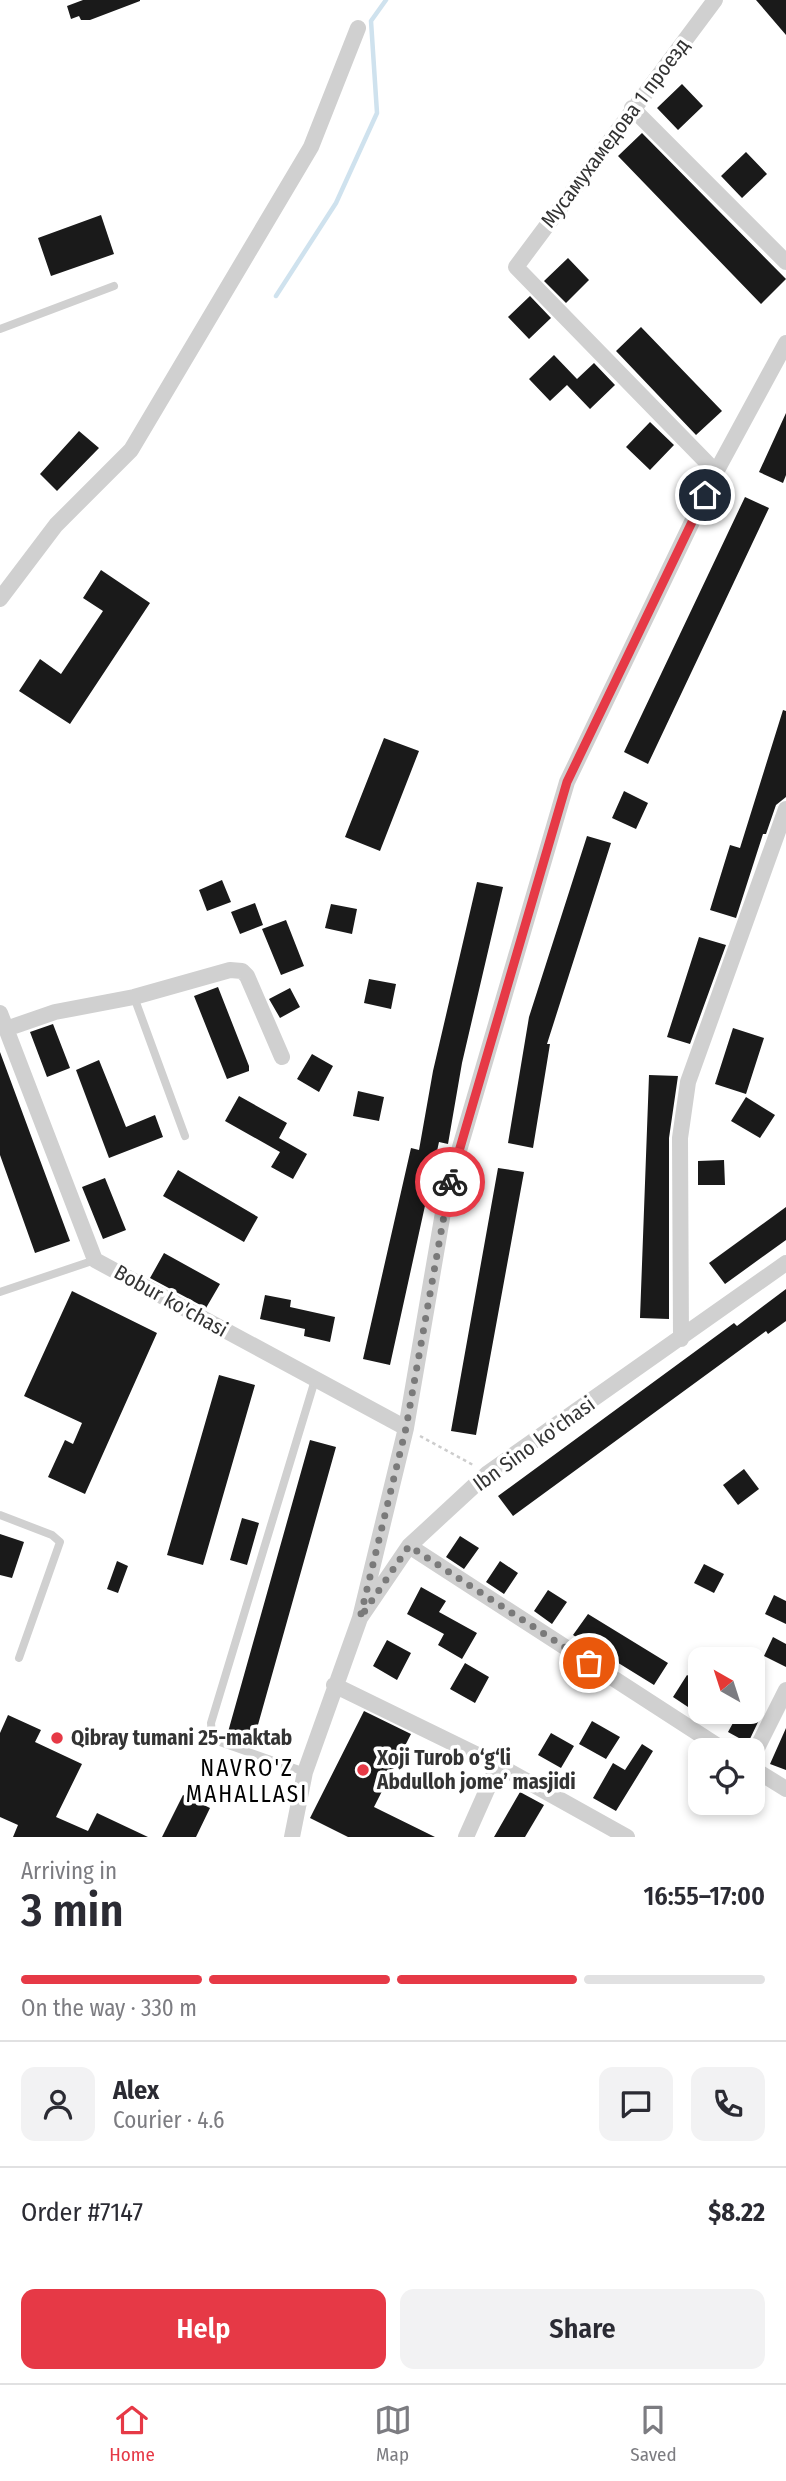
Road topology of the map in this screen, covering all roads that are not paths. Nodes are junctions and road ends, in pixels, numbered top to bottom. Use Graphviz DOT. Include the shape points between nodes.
graph roads {
  1 [pos="715,0"];
  2 [pos="358,28"];
  3 [pos="632,108"];
  4 [pos="786,262"];
  5 [pos="114,286"];
  6 [pos="0,329"];
  7 [pos="786,343"];
  8 [pos="716,471"];
  9 [pos="0,599"];
  10 [pos="786,809"];
  11 [pos="134,997"];
  12 [pos="3,1021"];
  13 [pos="282,1057"];
  14 [pos="185,1136"];
  15 [pos="95,1260"];
  16 [pos="786,1263"];
  17 [pos="0,1292"];
  18 [pos="681,1339"];
  19 [pos="315,1380"];
  20 [pos="406,1428"];
  21 [pos="0,1515"];
  22 [pos="409,1546"];
  23 [pos="360,1618"];
  24 [pos="19,1658"];
  25 [pos="334,1685"];
  26 [pos="786,1690"];
  27 [pos="705,1738"];
  28 [pos="762,1738"];
  29 [pos="498,1766"];
  30 [pos="305,1772"];
  31 [pos="765,1776"];
  32 [pos="786,1789"];
  33 [pos="292,1837"];
  34 [pos="466,1837"];
  35 [pos="627,1837"];
  1 -- 3 [label="street, Мусамухамедова 1 проезд"];
  2 -- 9 [label="street" via="312,147 131,450 56,525"];
  3 -- 4 [label="street"];
  3 -- 8 [label="street, Мусамухамедова 1 проезд" via="516,267"];
  5 -- 6 [label="lane"];
  7 -- 8 [label="street"];
  8 -- 20 [label="street" via="567,782 446,1195"];
  10 -- 18 [label="street" via="688,1082 680,1138"];
  11 -- 12 [label="street"];
  11 -- 13 [label="street" via="242,971"];
  11 -- 14 [label="lane"];
  12 -- 15 [label="street, Bobur ko'chasi"];
  15 -- 17 [label="lane"];
  15 -- 19 [label="street, Bobur ko'chasi"];
  16 -- 18 [label="street, Ibn Sino ko'chasi"];
  18 -- 22 [label="street, Ibn Sino ko'chasi" via="488,1473"];
  19 -- 20 [label="street, Bobur ko'chasi"];
  19 -- 30 [label="lane" via="211,1723 217,1741"];
  20 -- 23 [label="street"];
  21 -- 24 [label="lane" via="60,1542"];
  22 -- 23 [label="street, Ibn Sino ko'chasi"];
  22 -- 27 [label="street"];
  23 -- 25 [label="street, Ibn Sino ko'chasi"];
  25 -- 29 [label="street"];
  25 -- 30 [label="street, Ibn Sino ko'chasi"];
  26 -- 28 [label="street"];
  29 -- 34 [label="street"];
  29 -- 35 [label="street"];
  30 -- 33 [label="street, Ibn Sino ko'chasi"];
  31 -- 32 [label="street"];
}
